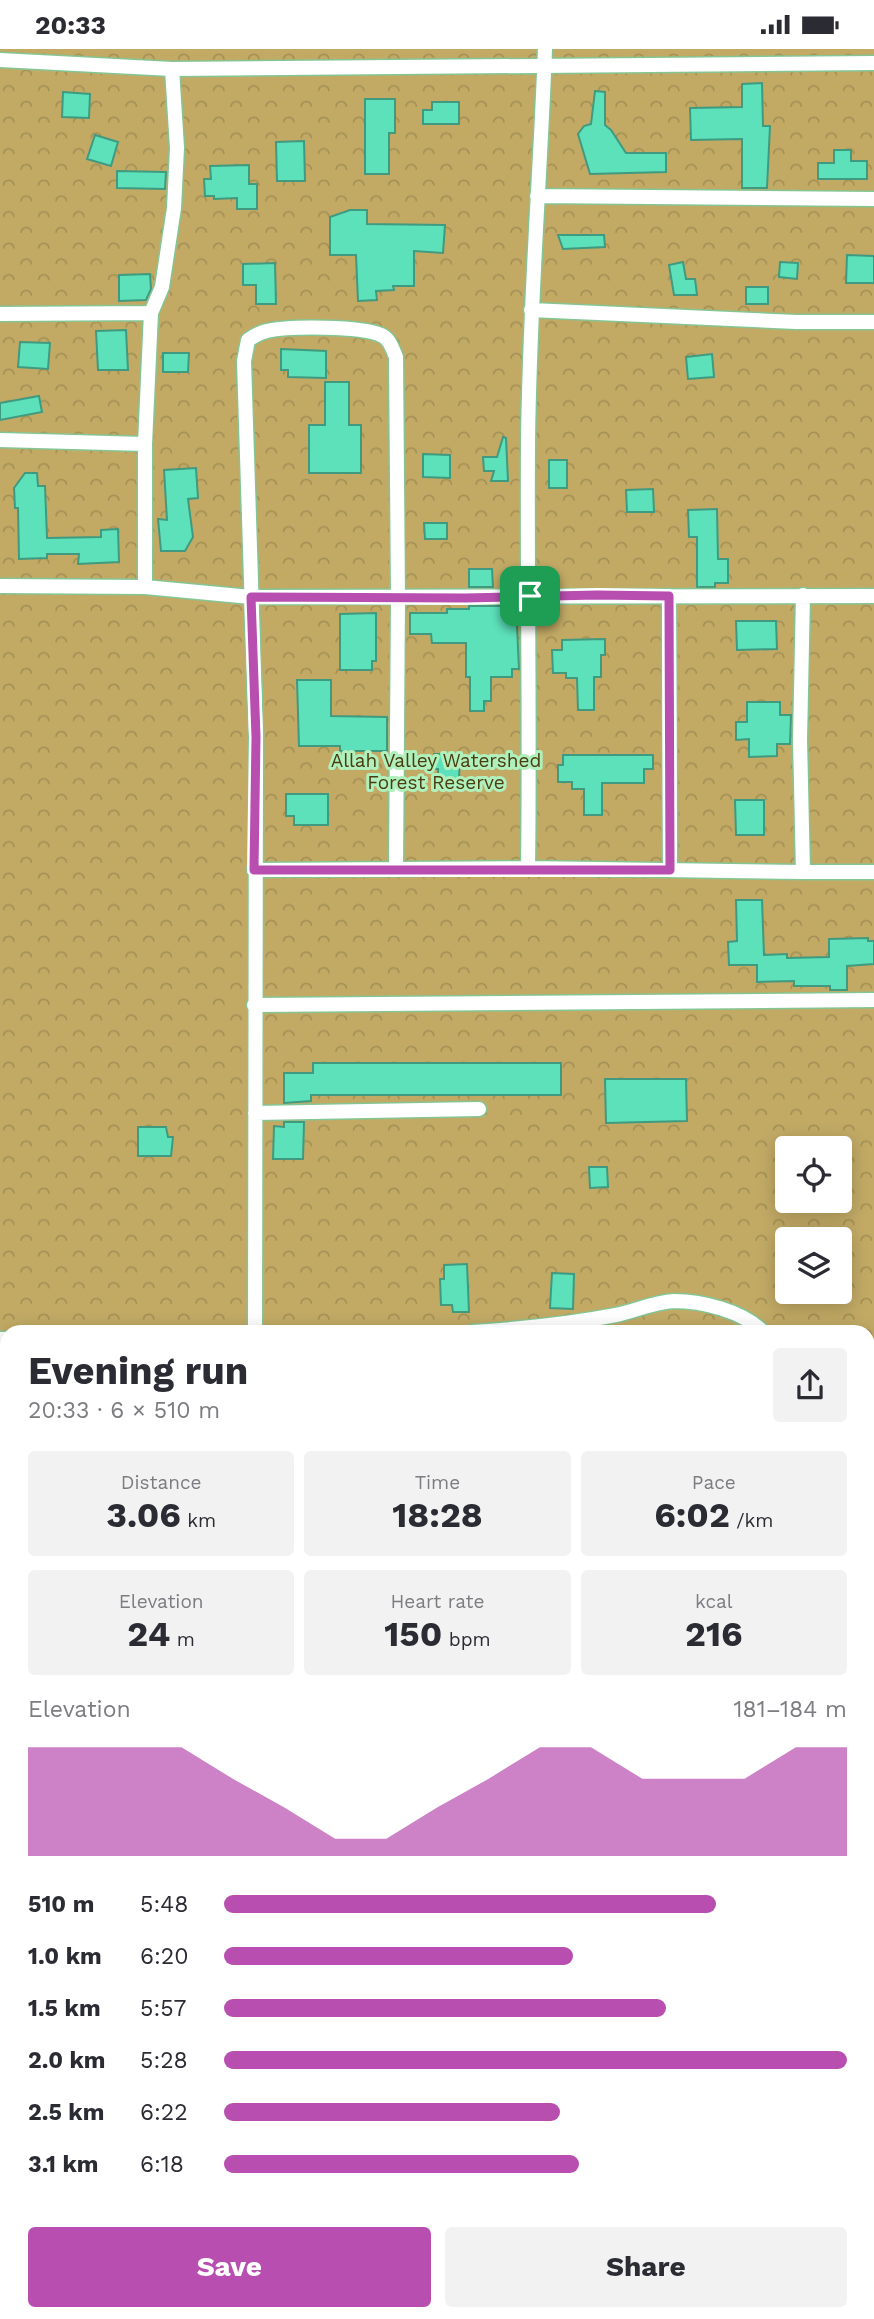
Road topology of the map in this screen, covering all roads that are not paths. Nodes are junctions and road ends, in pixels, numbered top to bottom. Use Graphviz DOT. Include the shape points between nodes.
graph roads {
  1 [pos="545,57"];
  2 [pos="0,60"];
  3 [pos="874,63"];
  4 [pos="172,69"];
  5 [pos="537,196"];
  6 [pos="874,199"];
  7 [pos="531,310"];
  8 [pos="151,313"];
  9 [pos="0,314"];
  10 [pos="874,322"];
  11 [pos="0,440"];
  12 [pos="145,444"];
  13 [pos="0,586"];
  14 [pos="145,587"];
  15 [pos="803,595"];
  16 [pos="530,596"];
  17 [pos="669,596"];
  18 [pos="874,596"];
  19 [pos="251,597"];
  20 [pos="398,598"];
  21 [pos="396,868"];
  22 [pos="527,868"];
  23 [pos="254,870"];
  24 [pos="670,870"];
  25 [pos="803,872"];
  26 [pos="874,872"];
  27 [pos="874,1000"];
  28 [pos="254,1005"];
  29 [pos="479,1109"];
  30 [pos="255,1113"];
  31 [pos="255,1325"];
  32 [pos="550,1325"];
  33 [pos="757,1325"];
  1 -- 3 [label="street"];
  1 -- 4 [label="street"];
  1 -- 5 [label="street"];
  2 -- 4 [label="street"];
  4 -- 8 [label="street" via="177,148 174,208 162,287"];
  5 -- 6 [label="street"];
  5 -- 7 [label="street"];
  7 -- 10 [label="street"];
  7 -- 16 [label="street"];
  8 -- 9 [label="street"];
  8 -- 12 [label="street"];
  11 -- 12 [label="street"];
  12 -- 14 [label="street"];
  13 -- 14 [label="street"];
  14 -- 19 [label="street"];
  15 -- 17 [label="street"];
  15 -- 18 [label="street"];
  15 -- 25 [label="street"];
  16 -- 17 [label="street"];
  16 -- 20 [label="street"];
  16 -- 22 [label="street"];
  17 -- 24 [label="street"];
  19 -- 20 [label="street"];
  19 -- 20 [label="street" via="245,349 248,341 267,331 329,328 380,334 396,357"];
  19 -- 23 [label="street"];
  20 -- 21 [label="street"];
  21 -- 22 [label="street"];
  21 -- 23 [label="street"];
  22 -- 24 [label="street"];
  23 -- 28 [label="street"];
  24 -- 25 [label="street"];
  25 -- 26 [label="street"];
  27 -- 28 [label="street"];
  28 -- 30 [label="street"];
  29 -- 30 [label="street"];
  30 -- 31 [label="street"];
  32 -- 33 [label="street" via="618,1315 669,1301 731,1313"];
}
